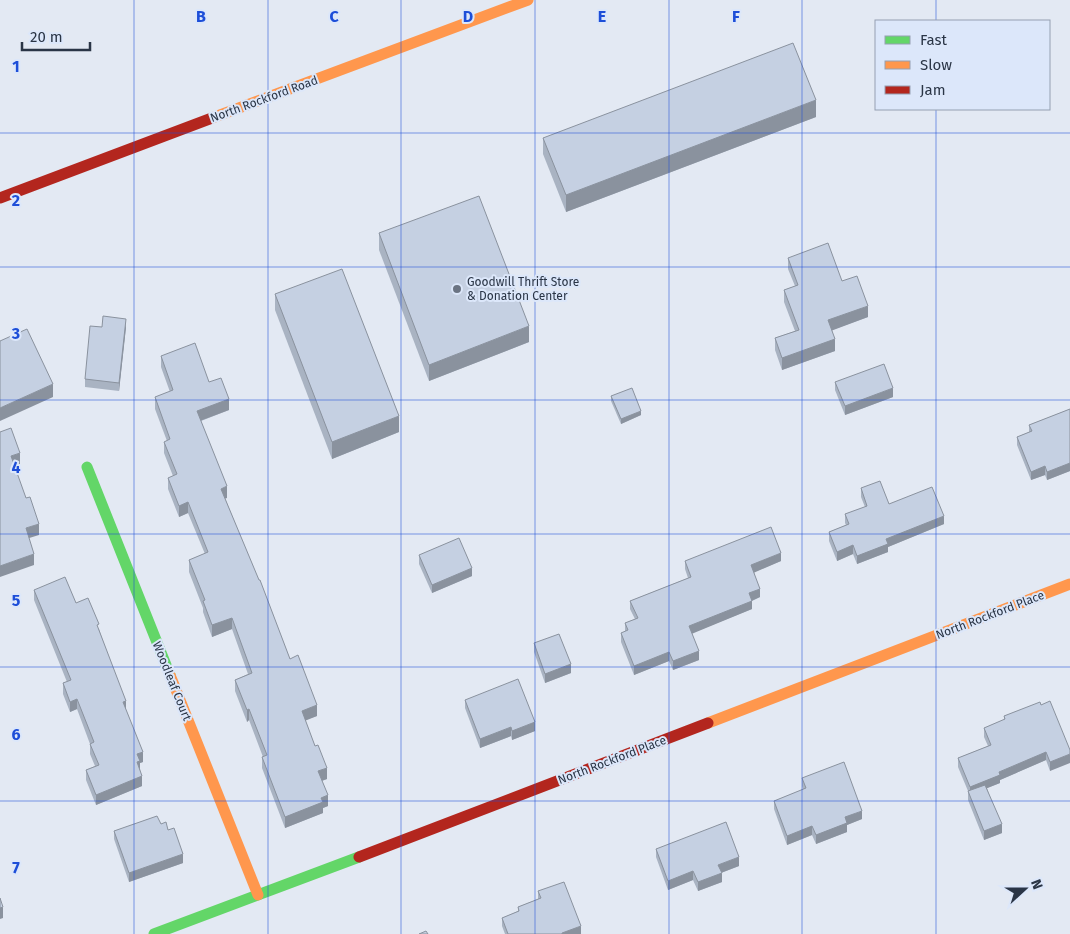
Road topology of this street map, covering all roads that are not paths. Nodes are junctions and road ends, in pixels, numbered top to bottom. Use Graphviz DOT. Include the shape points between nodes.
graph roads {
  1 [pos="528,0"];
  2 [pos="0,198"];
  3 [pos="87,468"];
  4 [pos="1070,584"];
  5 [pos="258,895"];
  6 [pos="154,934"];
  1 -- 2 [label="street, North Rockford Road"];
  3 -- 5 [label="street, Woodleaf Court"];
  4 -- 5 [label="street, North Rockford Place"];
  5 -- 6 [label="street, North Rockford Place"];
}
